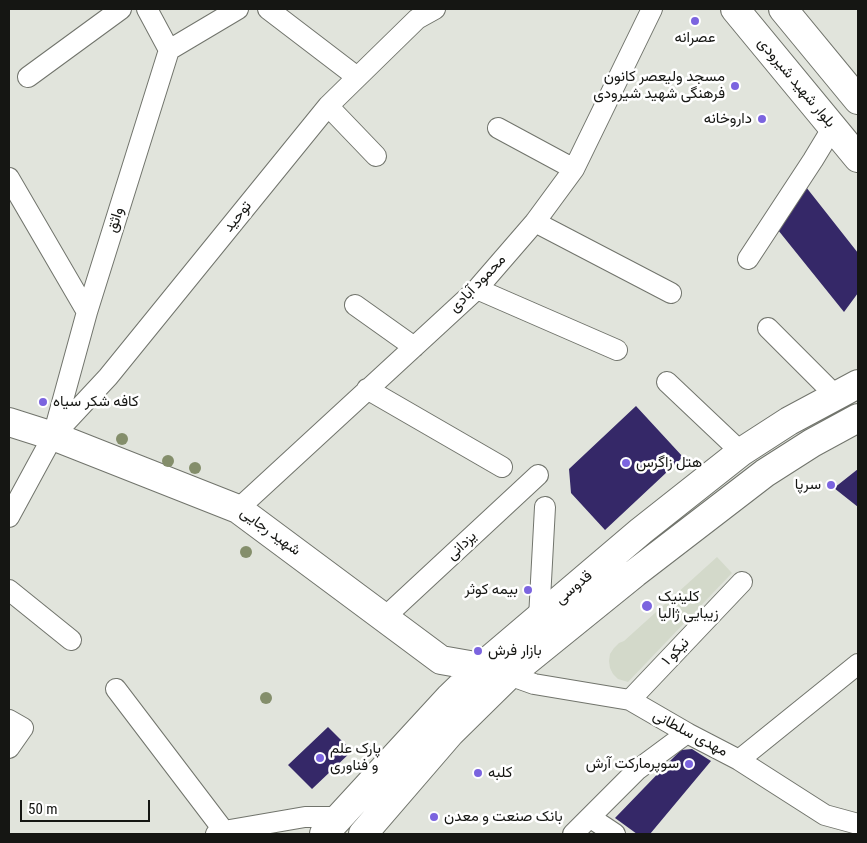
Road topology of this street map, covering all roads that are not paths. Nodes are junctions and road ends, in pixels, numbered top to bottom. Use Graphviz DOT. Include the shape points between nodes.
graph roads {
  1 [pos="121,9"];
  2 [pos="147,9"];
  3 [pos="238,9"];
  4 [pos="268,9"];
  5 [pos="435,9"];
  6 [pos="652,9"];
  7 [pos="734,9"];
  8 [pos="783,9"];
  9 [pos="169,50"];
  10 [pos="28,77"];
  11 [pos="357,77"];
  12 [pos="858,100"];
  13 [pos="328,106"];
  14 [pos="833,127"];
  15 [pos="498,128"];
  16 [pos="376,156"];
  17 [pos="858,158"];
  18 [pos="574,169"];
  19 [pos="9,178"];
  20 [pos="16,205"];
  21 [pos="535,222"];
  22 [pos="748,259"];
  23 [pos="477,289"];
  24 [pos="671,293"];
  25 [pos="354,305"];
  26 [pos="87,312"];
  27 [pos="768,328"];
  28 [pos="414,347"];
  29 [pos="617,350"];
  30 [pos="667,382"];
  31 [pos="367,390"];
  32 [pos="847,390"];
  33 [pos="858,418"];
  34 [pos="9,422"];
  35 [pos="52,436"];
  36 [pos="741,452"];
  37 [pos="502,467"];
  38 [pos="538,475"];
  39 [pos="545,507"];
  40 [pos="238,508"];
  41 [pos="9,517"];
  42 [pos="742,582"];
  43 [pos="9,590"];
  44 [pos="385,617"];
  45 [pos="539,618"];
  46 [pos="71,640"];
  47 [pos="441,660"];
  48 [pos="858,664"];
  49 [pos="481,667"];
  50 [pos="509,675"];
  51 [pos="116,689"];
  52 [pos="450,697"];
  53 [pos="630,700"];
  54 [pos="9,720"];
  55 [pos="687,733"];
  56 [pos="9,748"];
  57 [pos="738,760"];
  58 [pos="590,818"];
  59 [pos="858,824"];
  60 [pos="332,826"];
  61 [pos="220,833"];
  62 [pos="363,834"];
  63 [pos="574,834"];
  64 [pos="615,834"];
  1 -- 10 [label="street"];
  2 -- 9 [label="street"];
  3 -- 9 [label="street"];
  4 -- 11 [label="street"];
  5 -- 11 [label="street, توحید" via="417,19"];
  6 -- 18 [label="street, محمود آبادی"];
  7 -- 14 [label="main road, بلوار شهید شیرودی"];
  8 -- 12 [label="main road"];
  9 -- 26 [label="street, واثق"];
  11 -- 13 [label="street, توحید"];
  13 -- 16 [label="street"];
  13 -- 35 [label="street, توحید" via="108,377"];
  14 -- 17 [label="main road, بلوار شهید شیرودی"];
  14 -- 22 [label="street"];
  15 -- 18 [label="street"];
  18 -- 21 [label="street, محمود آبادی"];
  19 -- 20 [label="street"];
  20 -- 26 [label="street"];
  21 -- 23 [label="street, محمود آبادی"];
  21 -- 24 [label="street"];
  23 -- 28 [label="street, محمود آبادی"];
  23 -- 29 [label="street"];
  25 -- 28 [label="street"];
  26 -- 35 [label="street, واثق"];
  27 -- 32 [label="street"];
  28 -- 31 [label="street, محمود آبادی"];
  30 -- 36 [label="street"];
  31 -- 37 [label="street"];
  31 -- 40 [label="street, محمود آبادی"];
  32 -- 36 [label="main road, قدوسی"];
  33 -- 50 [label="main road, قدوسی" via="764,473"];
  34 -- 35 [label="main road, شهید رجایی"];
  35 -- 40 [label="main road, شهید رجایی"];
  35 -- 41 [label="street"];
  36 -- 45 [label="main road, قدوسی"];
  38 -- 44 [label="street, یزدانی"];
  39 -- 45 [label="street"];
  40 -- 44 [label="main road, شهید رجایی"];
  42 -- 53 [label="street, نیکو ۱"];
  43 -- 46 [label="street"];
  44 -- 47 [label="main road, شهید رجایی"];
  45 -- 49 [label="main road, قدوسی"];
  47 -- 49 [label="main road, شهید رجایی"];
  47 -- 52 [label="main road"];
  48 -- 57 [label="street"];
  49 -- 52 [label="main road, قدوسی"];
  50 -- 53 [label="street, مهدی سلطانی" via="534,684"];
  50 -- 62 [label="main road, قدوسی" via="450,733"];
  51 -- 61 [label="street"];
  52 -- 60 [label="main road, قدوسی"];
  53 -- 55 [label="street, مهدی سلطانی"];
  54 -- 56 [label="street" via="24,728"];
  55 -- 57 [label="street, مهدی سلطانی"];
  55 -- 58 [label="street" via="637,770"];
  57 -- 59 [label="street, مهدی سلطانی" via="825,815"];
  58 -- 63 [label="street"];
  58 -- 64 [label="street"];
  60 -- 61 [label="street" via="305,818"];
}
